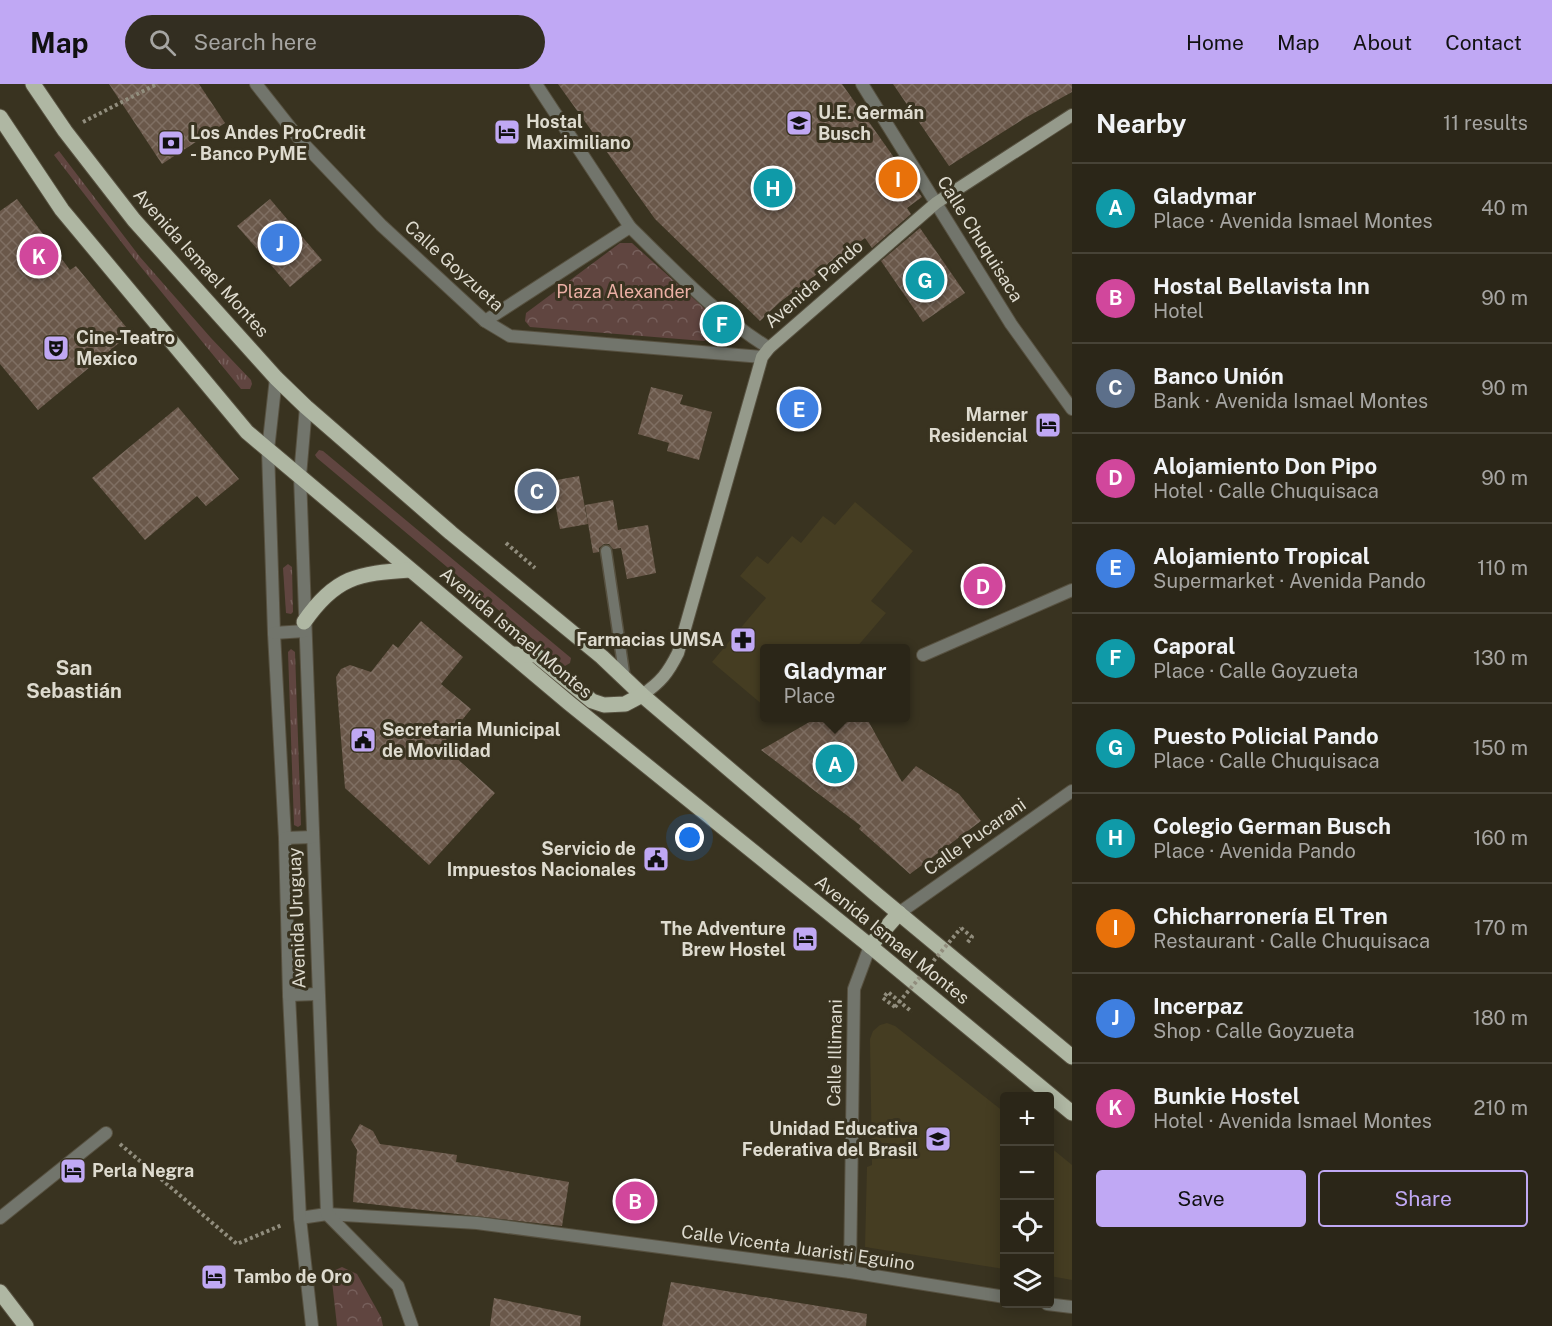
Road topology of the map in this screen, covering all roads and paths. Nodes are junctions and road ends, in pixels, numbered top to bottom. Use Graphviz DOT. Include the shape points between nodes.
graph roads {
  1 [pos="33,84"];
  2 [pos="157,84"];
  3 [pos="256,84"];
  4 [pos="536,84"];
  5 [pos="862,84"];
  6 [pos="1072,115"];
  7 [pos="0,117"];
  8 [pos="65,132"];
  9 [pos="936,203"];
  10 [pos="630,227"];
  11 [pos="485,321"];
  12 [pos="766,352"];
  13 [pos="276,378"];
  14 [pos="306,406"];
  15 [pos="1072,409"];
  16 [pos="268,450"];
  17 [pos="300,476"];
  18 [pos="506,543"];
  19 [pos="606,551"];
  20 [pos="535,568"];
  21 [pos="410,570"];
  22 [pos="1072,590"];
  23 [pos="305,627"];
  24 [pos="274,633"];
  25 [pos="512,654"];
  26 [pos="923,655"];
  27 [pos="625,679"];
  28 [pos="642,695"];
  29 [pos="1072,791"];
  30 [pos="313,837"];
  31 [pos="285,838"];
  32 [pos="899,913"];
  33 [pos="966,943"];
  34 [pos="870,946"];
  35 [pos="318,994"];
  36 [pos="289,995"];
  37 [pos="912,1012"];
  38 [pos="1072,1057"];
  39 [pos="1072,1113"];
  40 [pos="106,1133"];
  41 [pos="327,1214"];
  42 [pos="0,1218"];
  43 [pos="300,1218"];
  44 [pos="850,1272"];
  45 [pos="0,1292"];
  46 [pos="1000,1296"];
  47 [pos="1054,1305"];
  48 [pos="1072,1308"];
  49 [pos="26,1326"];
  50 [pos="312,1326"];
  51 [pos="412,1326"];
  1 -- 8 [label="main road, Avenida Ismael Montes"];
  2 -- 8 [label="path"];
  3 -- 11 [label="street, Calle Goyzueta" via="301,141 381,225"];
  4 -- 10 [label="street"];
  5 -- 9 [label="street, Calle Chuquisaca"];
  6 -- 9 [label="main road, Avenida Pando"];
  7 -- 16 [label="main road, Avenida Ismael Montes" via="62,210 247,432"];
  8 -- 13 [label="main road, Avenida Ismael Montes" via="134,220"];
  9 -- 12 [label="main road, Avenida Pando"];
  9 -- 15 [label="street, Calle Chuquisaca" via="1011,324"];
  10 -- 11 [label="street"];
  10 -- 12 [label="street" via="711,306"];
  11 -- 12 [label="street, Calle Goyzueta" via="518,337"];
  12 -- 28 [label="main road" via="678,653 669,672"];
  13 -- 14 [label="main road, Avenida Ismael Montes"];
  13 -- 16 [label="street, Avenida Uruguay"];
  14 -- 17 [label="street, Avenida Uruguay"];
  14 -- 27 [label="main road, Avenida Ismael Montes"];
  16 -- 17 [label="main road, Avenida Ismael Montes"];
  16 -- 24 [label="street, Avenida Uruguay"];
  17 -- 21 [label="main road, Avenida Ismael Montes"];
  17 -- 23 [label="street, Avenida Uruguay"];
  18 -- 20 [label="path"];
  19 -- 27 [label="lane"];
  21 -- 23 [label="main road" via="377,572 337,586"];
  21 -- 25 [label="main road, Avenida Ismael Montes"];
  22 -- 26 [label="street"];
  23 -- 24 [label="street"];
  23 -- 30 [label="street, Avenida Uruguay"];
  24 -- 31 [label="street, Avenida Uruguay"];
  25 -- 28 [label="main road" via="537,656 592,701 604,705 625,704"];
  25 -- 34 [label="main road, Avenida Ismael Montes"];
  27 -- 28 [label="main road, Avenida Ismael Montes"];
  28 -- 32 [label="main road, Avenida Ismael Montes"];
  29 -- 32 [label="street, Calle Pucarani"];
  30 -- 31 [label="street"];
  30 -- 35 [label="street, Avenida Uruguay"];
  31 -- 36 [label="street, Avenida Uruguay"];
  32 -- 34 [label="main road"];
  32 -- 38 [label="main road, Avenida Ismael Montes"];
  33 -- 37 [label="path, bridge" via="972,937 961,928 895,1007 883,998 888,992"];
  34 -- 39 [label="main road, Avenida Ismael Montes"];
  34 -- 44 [label="street, Calle Illimani" via="854,989"];
  35 -- 36 [label="street"];
  35 -- 41 [label="street, Avenida Uruguay"];
  36 -- 43 [label="street, Avenida Uruguay"];
  40 -- 42 [label="street"];
  40 -- 43 [label="path" via="237,1244"];
  41 -- 43 [label="street, Calle Vicenta Juaristi Eguino"];
  41 -- 44 [label="street, Calle Vicenta Juaristi Eguino" via="477,1223"];
  41 -- 51 [label="street" via="398,1286"];
  43 -- 50 [label="street, Avenida Uruguay"];
  44 -- 46 [label="street, Calle Vicenta Juaristi Eguino"];
  45 -- 49 [label="main road"];
  47 -- 48 [label="street"];
}
